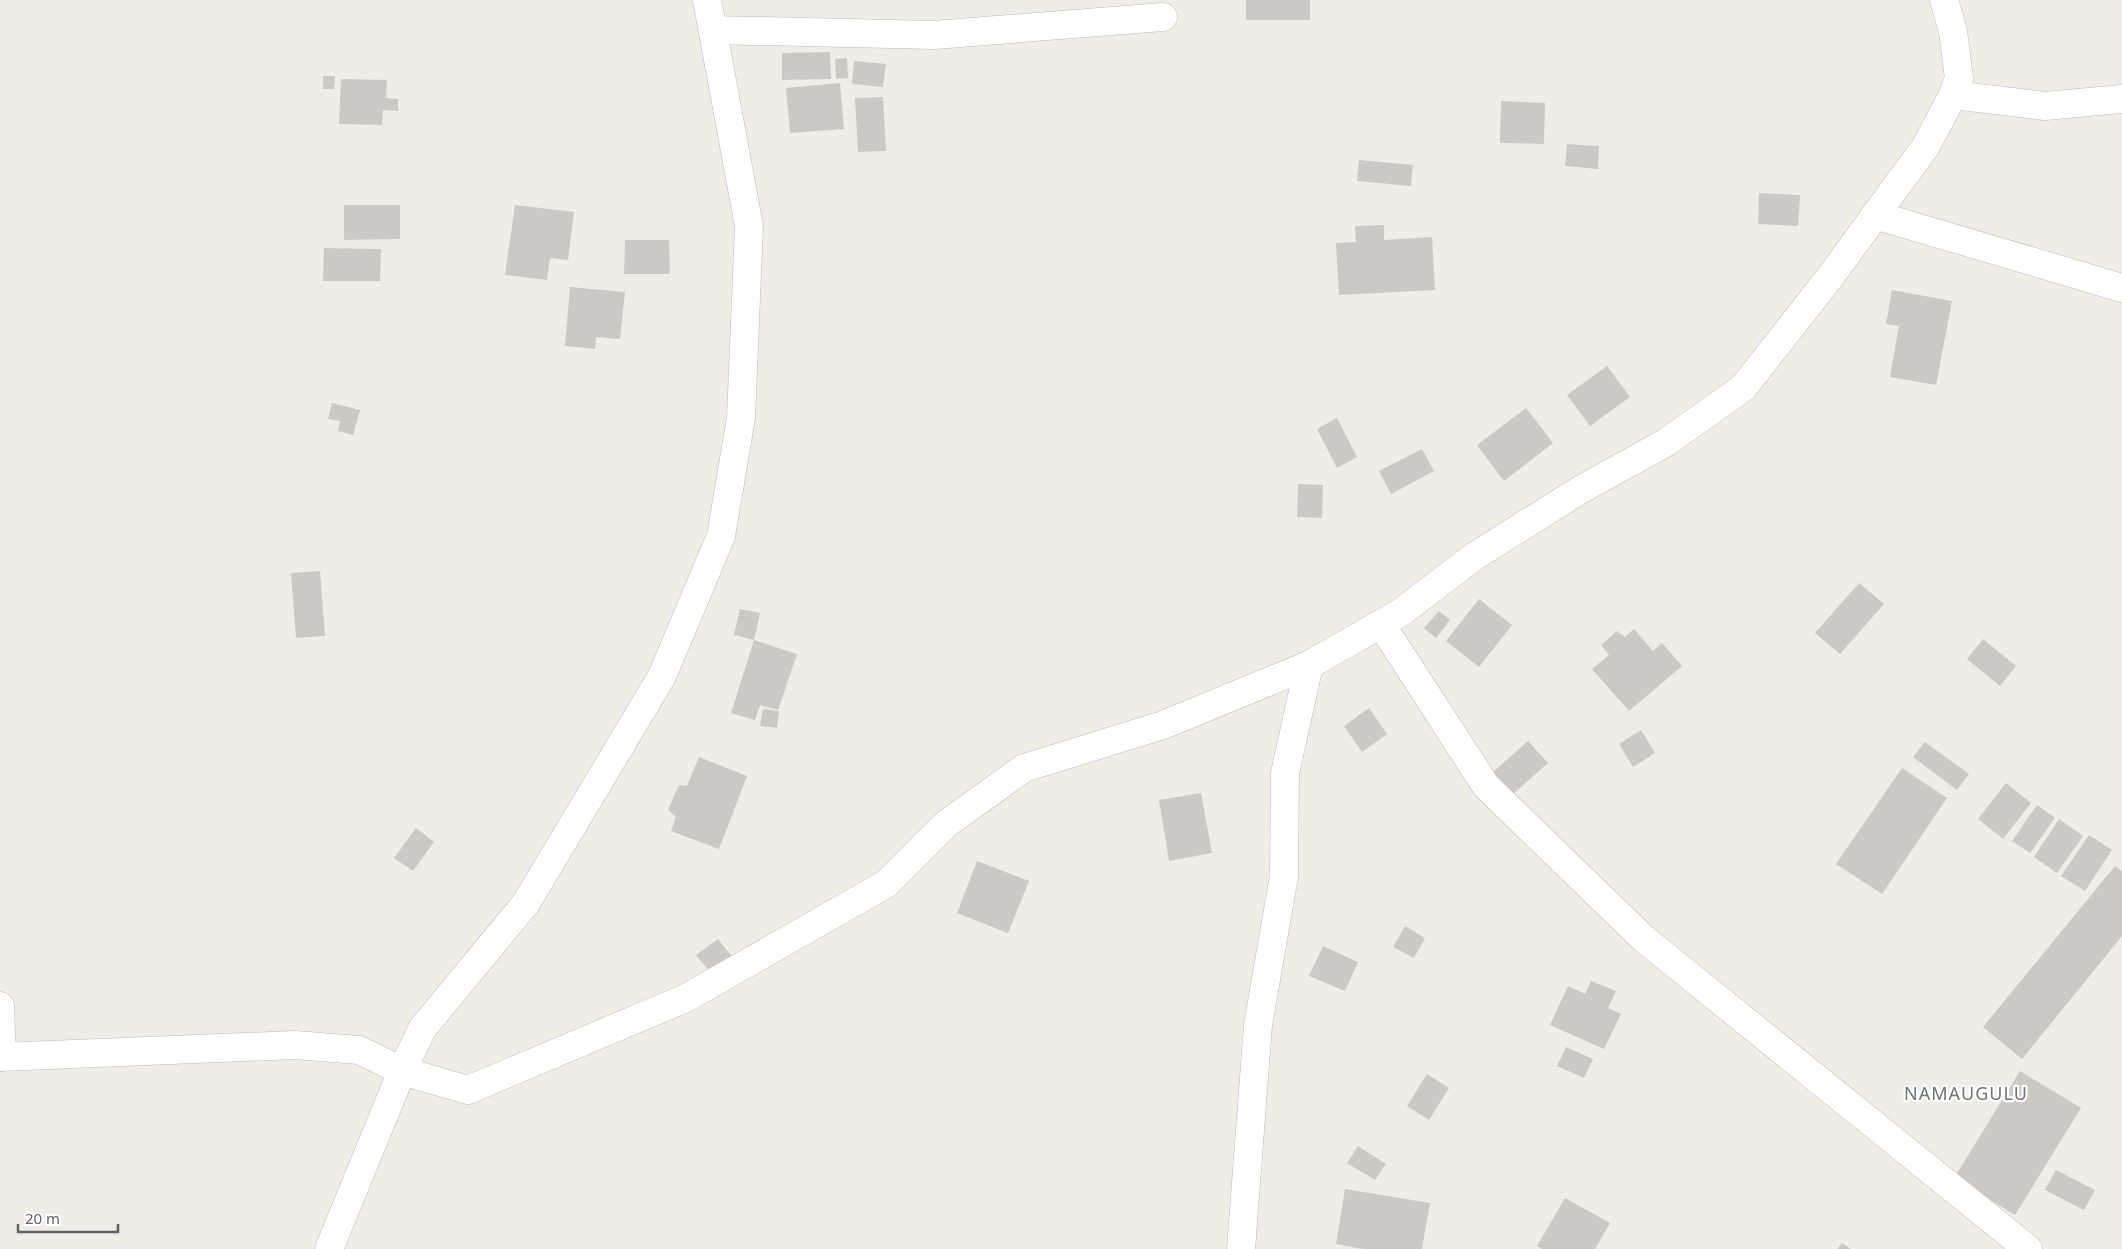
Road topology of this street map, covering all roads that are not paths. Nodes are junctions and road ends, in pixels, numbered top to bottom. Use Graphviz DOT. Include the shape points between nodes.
graph roads {
  1 [pos="707,0"];
  2 [pos="1944,0"];
  3 [pos="1163,17"];
  4 [pos="713,30"];
  5 [pos="1953,95"];
  6 [pos="2122,98"];
  7 [pos="1875,215"];
  8 [pos="2122,288"];
  9 [pos="1382,624"];
  10 [pos="1309,665"];
  11 [pos="0,1006"];
  12 [pos="1,1057"];
  13 [pos="402,1071"];
  14 [pos="329,1249"];
  15 [pos="1241,1249"];
  16 [pos="2028,1249"];
  1 -- 4 [label="street"];
  2 -- 5 [label="street" via="1953,31 1959,78"];
  3 -- 4 [label="street" via="934,35"];
  4 -- 13 [label="street" via="749,226 741,418 721,536 652,693 526,903 422,1029"];
  5 -- 6 [label="street" via="2045,106"];
  5 -- 7 [label="street" via="1926,146"];
  7 -- 8 [label="street"];
  7 -- 9 [label="street" via="1743,388 1665,443 1580,490 1476,556"];
  9 -- 10 [label="street"];
  9 -- 16 [label="street" via="1486,786 1507,807 1644,939"];
  10 -- 13 [label="street" via="1163,725 1024,768 946,824 886,884 686,998 468,1090"];
  10 -- 15 [label="street" via="1285,773 1284,876 1258,1025"];
  11 -- 12 [label="street"];
  12 -- 13 [label="street" via="295,1045 359,1050"];
  13 -- 14 [label="street"];
}
